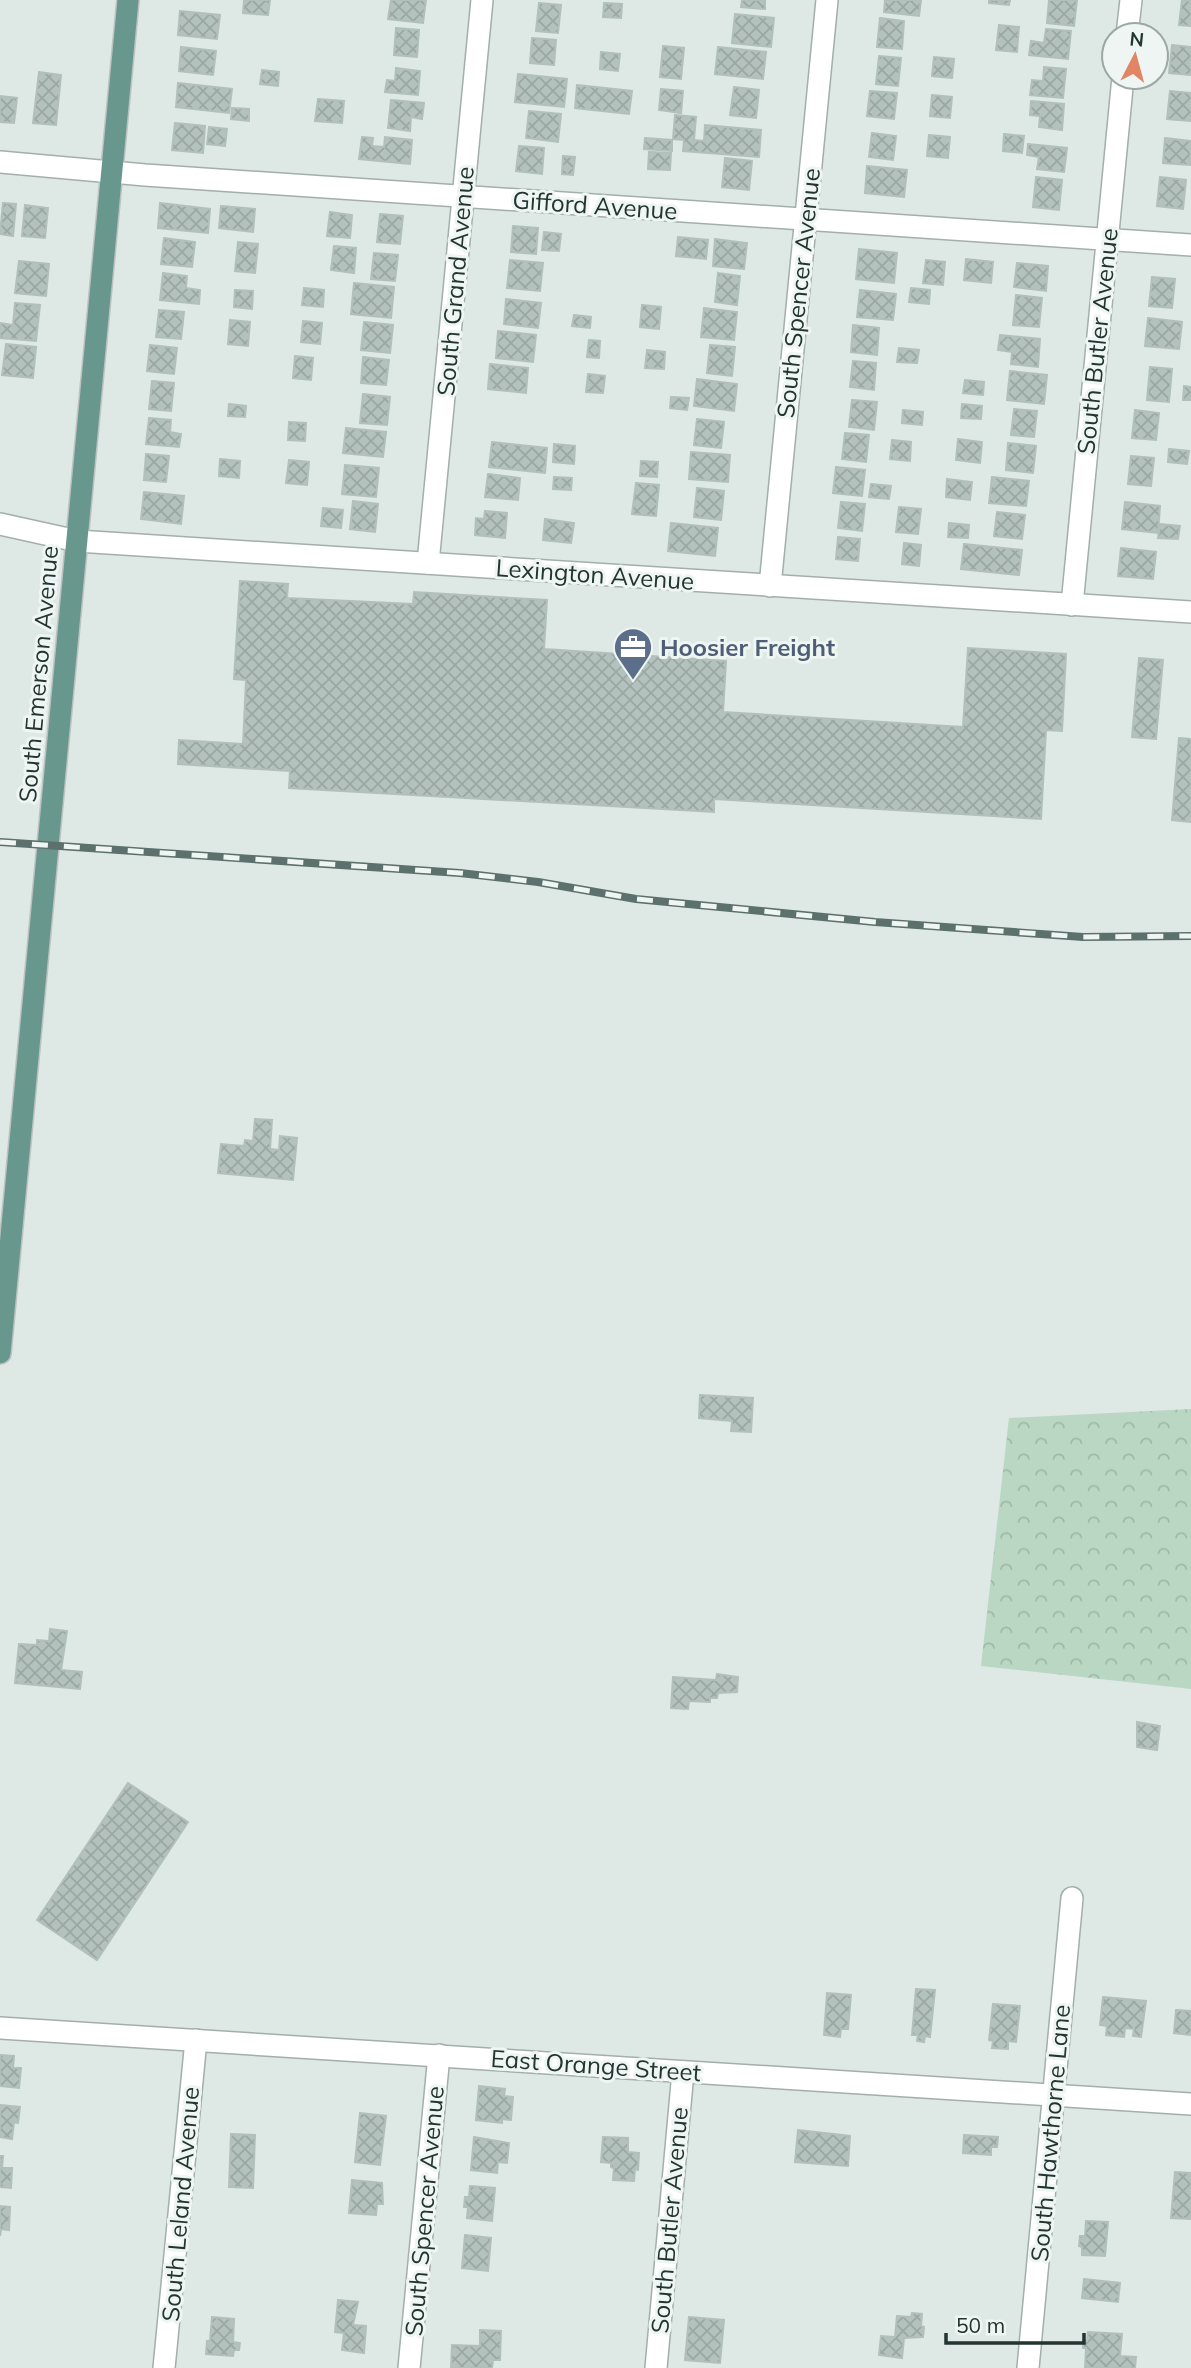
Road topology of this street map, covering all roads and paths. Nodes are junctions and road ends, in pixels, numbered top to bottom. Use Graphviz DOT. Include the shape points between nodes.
graph roads {
  1 [pos="128,0"];
  2 [pos="482,0"];
  3 [pos="827,0"];
  4 [pos="1130,0"];
  5 [pos="1128,21"];
  6 [pos="1123,91"];
  7 [pos="0,162"];
  8 [pos="112,173"];
  9 [pos="463,197"];
  10 [pos="806,219"];
  11 [pos="1107,239"];
  12 [pos="1191,245"];
  13 [pos="0,524"];
  14 [pos="77,541"];
  15 [pos="428,563"];
  16 [pos="770,586"];
  17 [pos="1072,605"];
  18 [pos="1191,612"];
  19 [pos="0,1353"];
  20 [pos="1072,1898"];
  21 [pos="0,2028"];
  22 [pos="195,2040"];
  23 [pos="439,2054"];
  24 [pos="683,2072"];
  25 [pos="1054,2095"];
  26 [pos="1191,2104"];
  27 [pos="164,2368"];
  28 [pos="409,2368"];
  29 [pos="656,2368"];
  30 [pos="1028,2368"];
  1 -- 8 [label="main road, South Emerson Avenue"];
  2 -- 9 [label="street, South Grand Avenue"];
  3 -- 10 [label="street, South Spencer Avenue"];
  4 -- 5 [label="street"];
  6 -- 11 [label="street, South Butler Avenue"];
  7 -- 8 [label="street, Gifford Avenue"];
  8 -- 9 [label="street, Gifford Avenue"];
  8 -- 14 [label="main road, South Emerson Avenue"];
  9 -- 10 [label="street, Gifford Avenue"];
  9 -- 15 [label="street, South Grand Avenue"];
  10 -- 11 [label="street, Gifford Avenue"];
  10 -- 16 [label="street, South Spencer Avenue"];
  11 -- 12 [label="street, Gifford Avenue"];
  11 -- 17 [label="street, South Butler Avenue"];
  13 -- 14 [label="street, Lexington Avenue"];
  14 -- 15 [label="street, Lexington Avenue"];
  14 -- 19 [label="main road, South Emerson Avenue"];
  15 -- 16 [label="street, Lexington Avenue"];
  16 -- 17 [label="street, Lexington Avenue"];
  17 -- 18 [label="street, Lexington Avenue"];
  20 -- 25 [label="street, South Hawthorne Lane"];
  21 -- 22 [label="street, East Orange Street"];
  22 -- 23 [label="street, East Orange Street"];
  22 -- 27 [label="street, South Leland Avenue"];
  23 -- 24 [label="street, East Orange Street"];
  23 -- 28 [label="street, South Spencer Avenue"];
  24 -- 25 [label="street, East Orange Street"];
  24 -- 29 [label="street, South Butler Avenue"];
  25 -- 26 [label="street, East Orange Street"];
  25 -- 30 [label="street, South Hawthorne Lane"];
}
